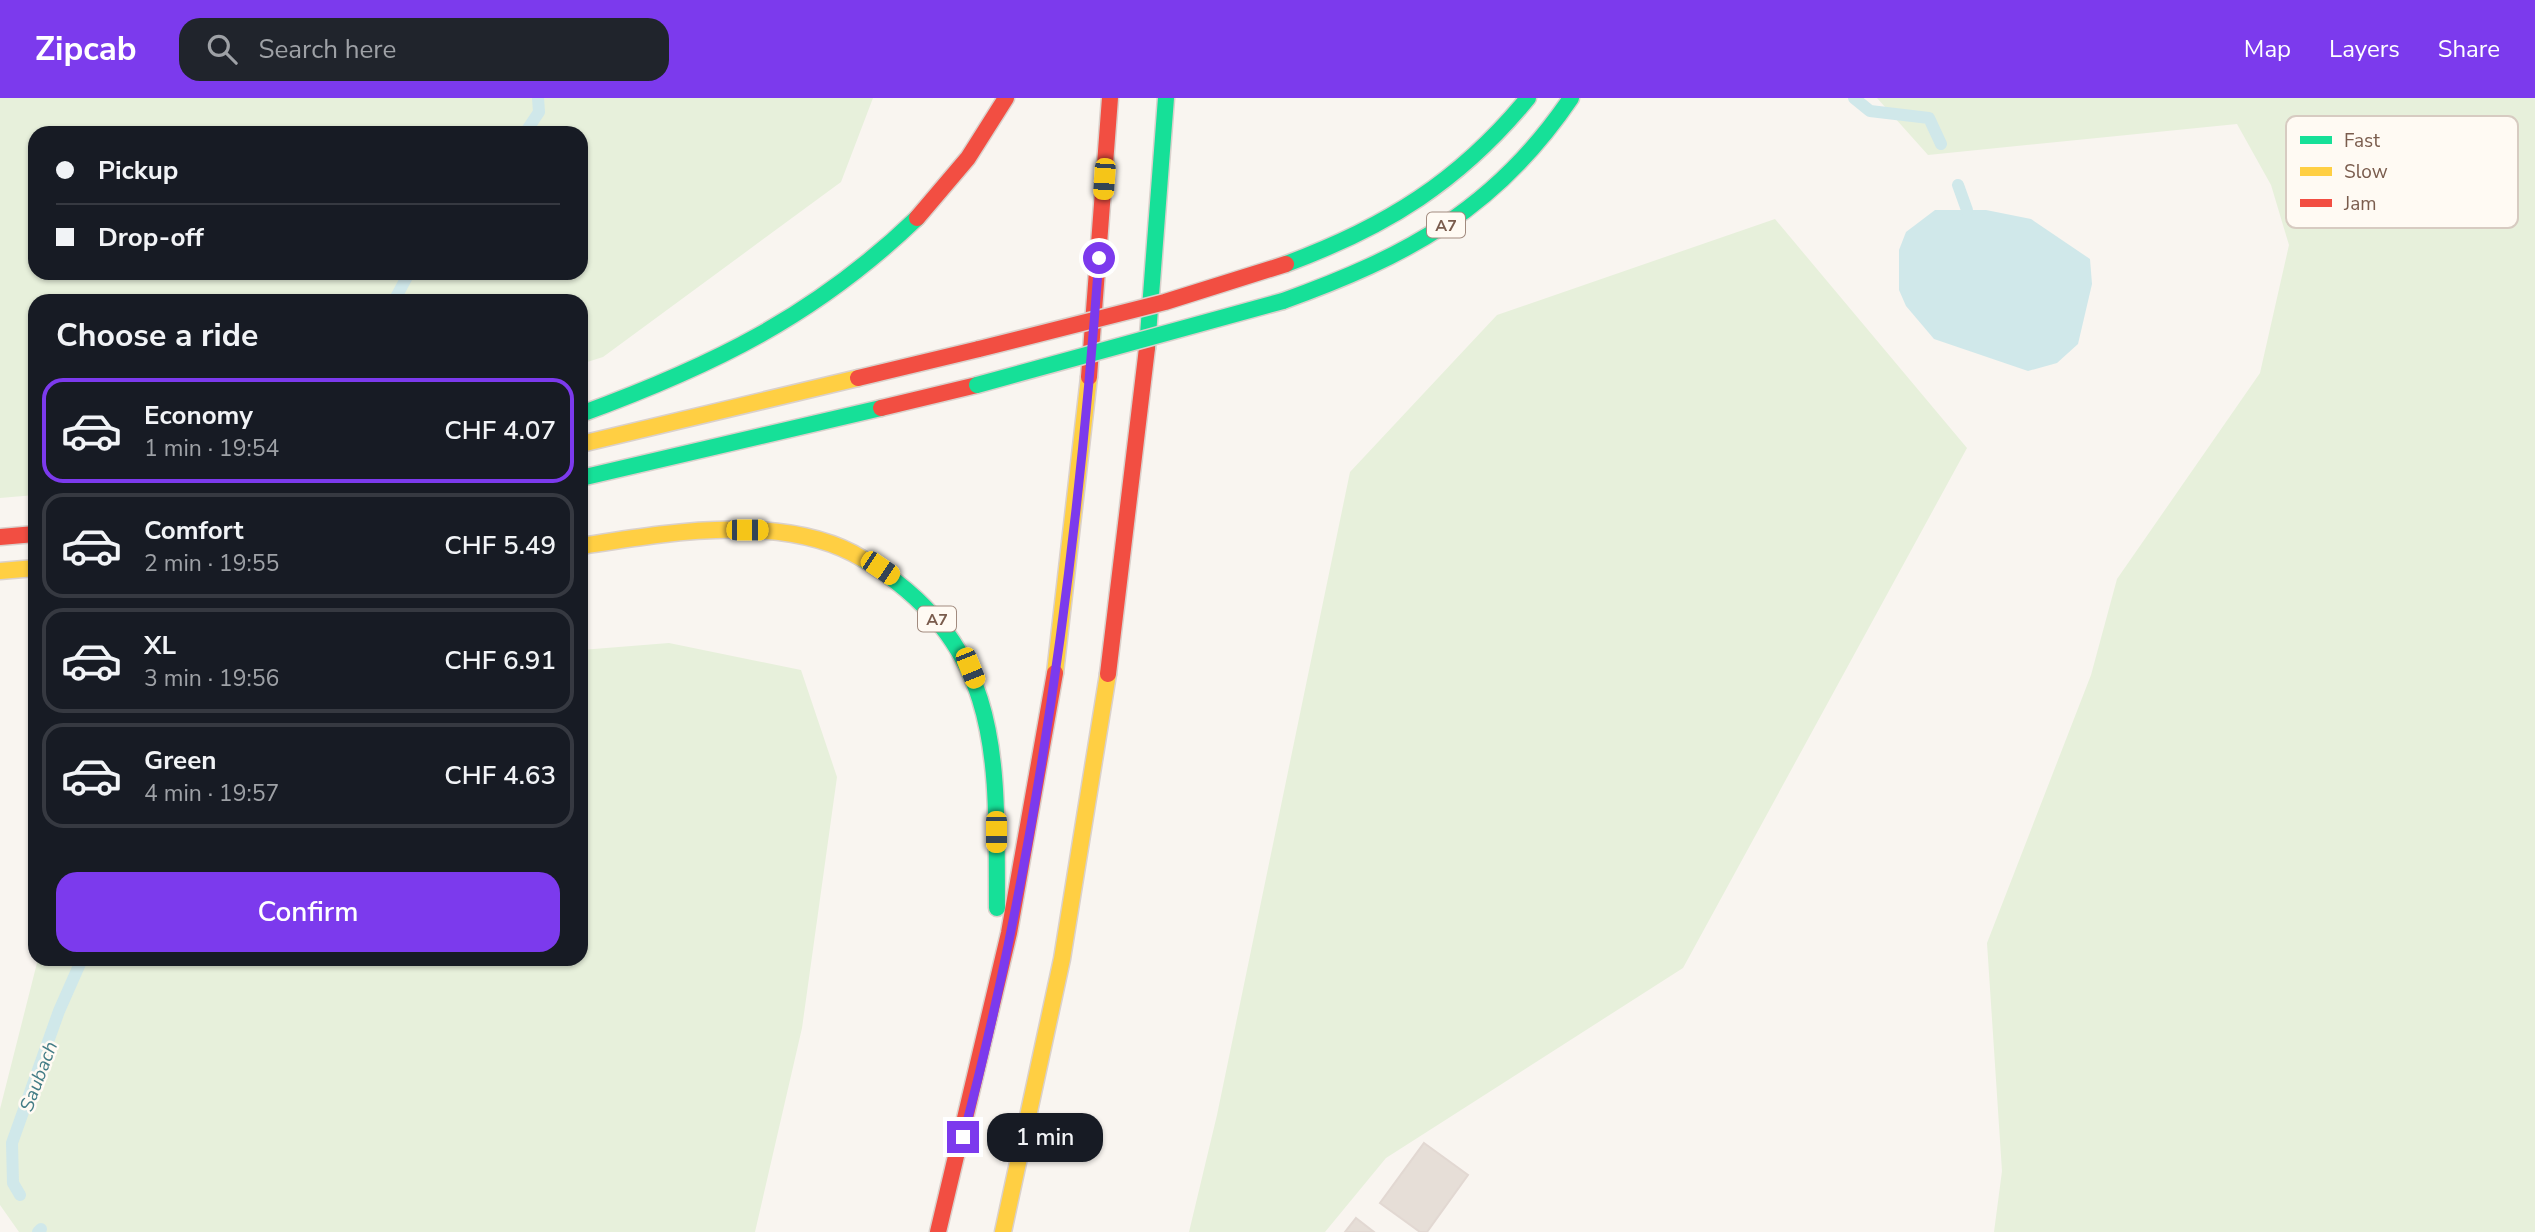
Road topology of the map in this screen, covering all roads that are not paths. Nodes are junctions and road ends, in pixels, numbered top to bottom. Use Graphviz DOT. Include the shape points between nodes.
graph roads {
  1 [pos="1006,98"];
  2 [pos="1110,98"];
  3 [pos="1166,98"];
  4 [pos="1172,98"];
  5 [pos="1528,98"];
  6 [pos="1571,98"];
  7 [pos="1164,140"];
  8 [pos="588,411"];
  9 [pos="588,442"];
  10 [pos="588,476"];
  11 [pos="28,535"];
  12 [pos="0,537"];
  13 [pos="588,545"];
  14 [pos="28,569"];
  15 [pos="0,571"];
  16 [pos="0,583"];
  17 [pos="28,584"];
  18 [pos="997,990"];
  19 [pos="938,1232"];
  20 [pos="1003,1232"];
  1 -- 8 [label="highway" via="966,159 909,228 837,290 710,363"];
  2 -- 18 [label="highway, A7" via="1097,284 1066,580 1029,831"];
  3 -- 7 [label="highway"];
  4 -- 7 [label="highway"];
  5 -- 9 [label="highway, A7, bridge" via="1494,141 1423,199 1365,232 1286,264 1165,302"];
  6 -- 10 [label="highway, A7, bridge" via="1515,171 1443,228 1359,273 1283,301 977,385"];
  7 -- 20 [label="highway" via="1143,393 1112,663 1054,1011"];
  11 -- 12 [label="highway"];
  13 -- 18 [label="highway, A7" via="730,530 791,533 848,550 895,578 923,602 958,646 986,717 996,806"];
  14 -- 15 [label="highway"];
  16 -- 17 [label="highway"];
  18 -- 19 [label="highway, A7"];
}
